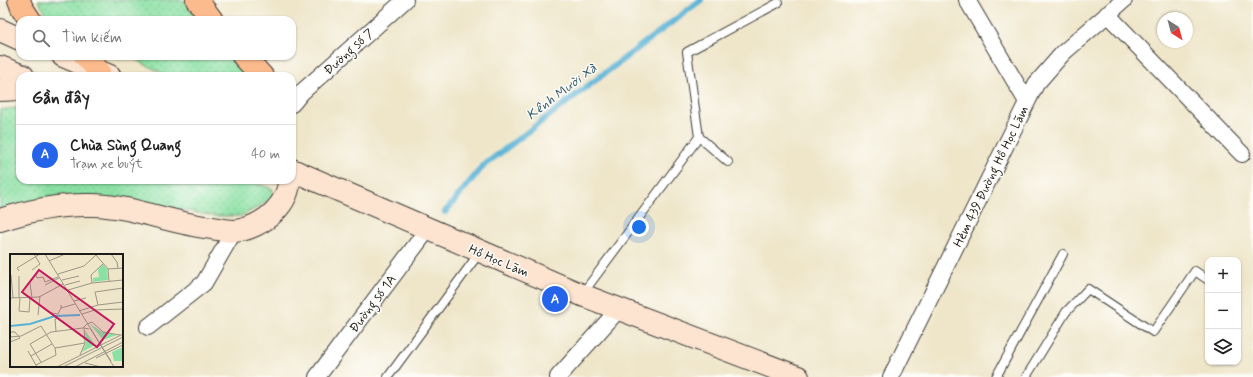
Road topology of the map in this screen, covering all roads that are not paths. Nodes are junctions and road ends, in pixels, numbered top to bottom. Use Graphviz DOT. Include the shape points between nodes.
graph roads {
  1 [pos="19,0"];
  2 [pos="197,0"];
  3 [pos="405,0"];
  4 [pos="967,0"];
  5 [pos="1124,0"];
  6 [pos="778,3"];
  7 [pos="1107,14"];
  8 [pos="27,16"];
  9 [pos="209,16"];
  10 [pos="0,30"];
  11 [pos="16,37"];
  12 [pos="74,60"];
  13 [pos="247,60"];
  14 [pos="0,67"];
  15 [pos="98,68"];
  16 [pos="258,72"];
  17 [pos="16,73"];
  18 [pos="16,89"];
  19 [pos="0,90"];
  20 [pos="296,99"];
  21 [pos="1027,102"];
  22 [pos="699,137"];
  23 [pos="1242,154"];
  24 [pos="728,162"];
  25 [pos="296,172"];
  26 [pos="289,184"];
  27 [pos="0,220"];
  28 [pos="428,229"];
  29 [pos="234,231"];
  30 [pos="480,252"];
  31 [pos="1063,254"];
  32 [pos="1205,278"];
  33 [pos="582,295"];
  34 [pos="619,309"];
  35 [pos="148,327"];
  36 [pos="774,373"];
  37 [pos="317,377"];
  38 [pos="388,377"];
  39 [pos="558,377"];
  40 [pos="798,377"];
  41 [pos="891,377"];
  42 [pos="996,377"];
  43 [pos="1026,377"];
  1 -- 8 [label="main road"];
  2 -- 9 [label="main road"];
  3 -- 20 [label="street, Đường số 7"];
  4 -- 21 [label="street"];
  5 -- 7 [label="street, Hẻm 439 Đường Hồ Học Lãm"];
  6 -- 22 [label="lane" via="687,52"];
  7 -- 21 [label="street, Hẻm 439 Đường Hồ Học Lãm" via="1063,53 1036,84"];
  7 -- 23 [label="street"];
  10 -- 11 [label="main road"];
  12 -- 15 [label="main road"];
  13 -- 16 [label="main road"];
  14 -- 17 [label="main road"];
  18 -- 19 [label="main road"];
  21 -- 41 [label="street, Hẻm 439 Đường Hồ Học Lãm"];
  22 -- 24 [label="lane"];
  22 -- 33 [label="lane"];
  25 -- 28 [label="main road, Hồ Học Lãm"];
  26 -- 29 [label="main road" via="282,204 269,218 251,227"];
  27 -- 29 [label="main road" via="53,207 93,205 123,208 195,226"];
  28 -- 30 [label="main road, Hồ Học Lãm"];
  28 -- 37 [label="street, Đường số 1A"];
  29 -- 35 [label="street" via="204,282"];
  30 -- 33 [label="main road, Hồ Học Lãm"];
  30 -- 38 [label="lane"];
  31 -- 42 [label="lane"];
  32 -- 43 [label="lane" via="1195,270 1152,332 1088,289 1066,312"];
  33 -- 34 [label="main road, Hồ Học Lãm"];
  34 -- 36 [label="main road, Hồ Học Lãm"];
  34 -- 39 [label="street"];
  36 -- 40 [label="main road, Hồ Học Lãm"];
}
